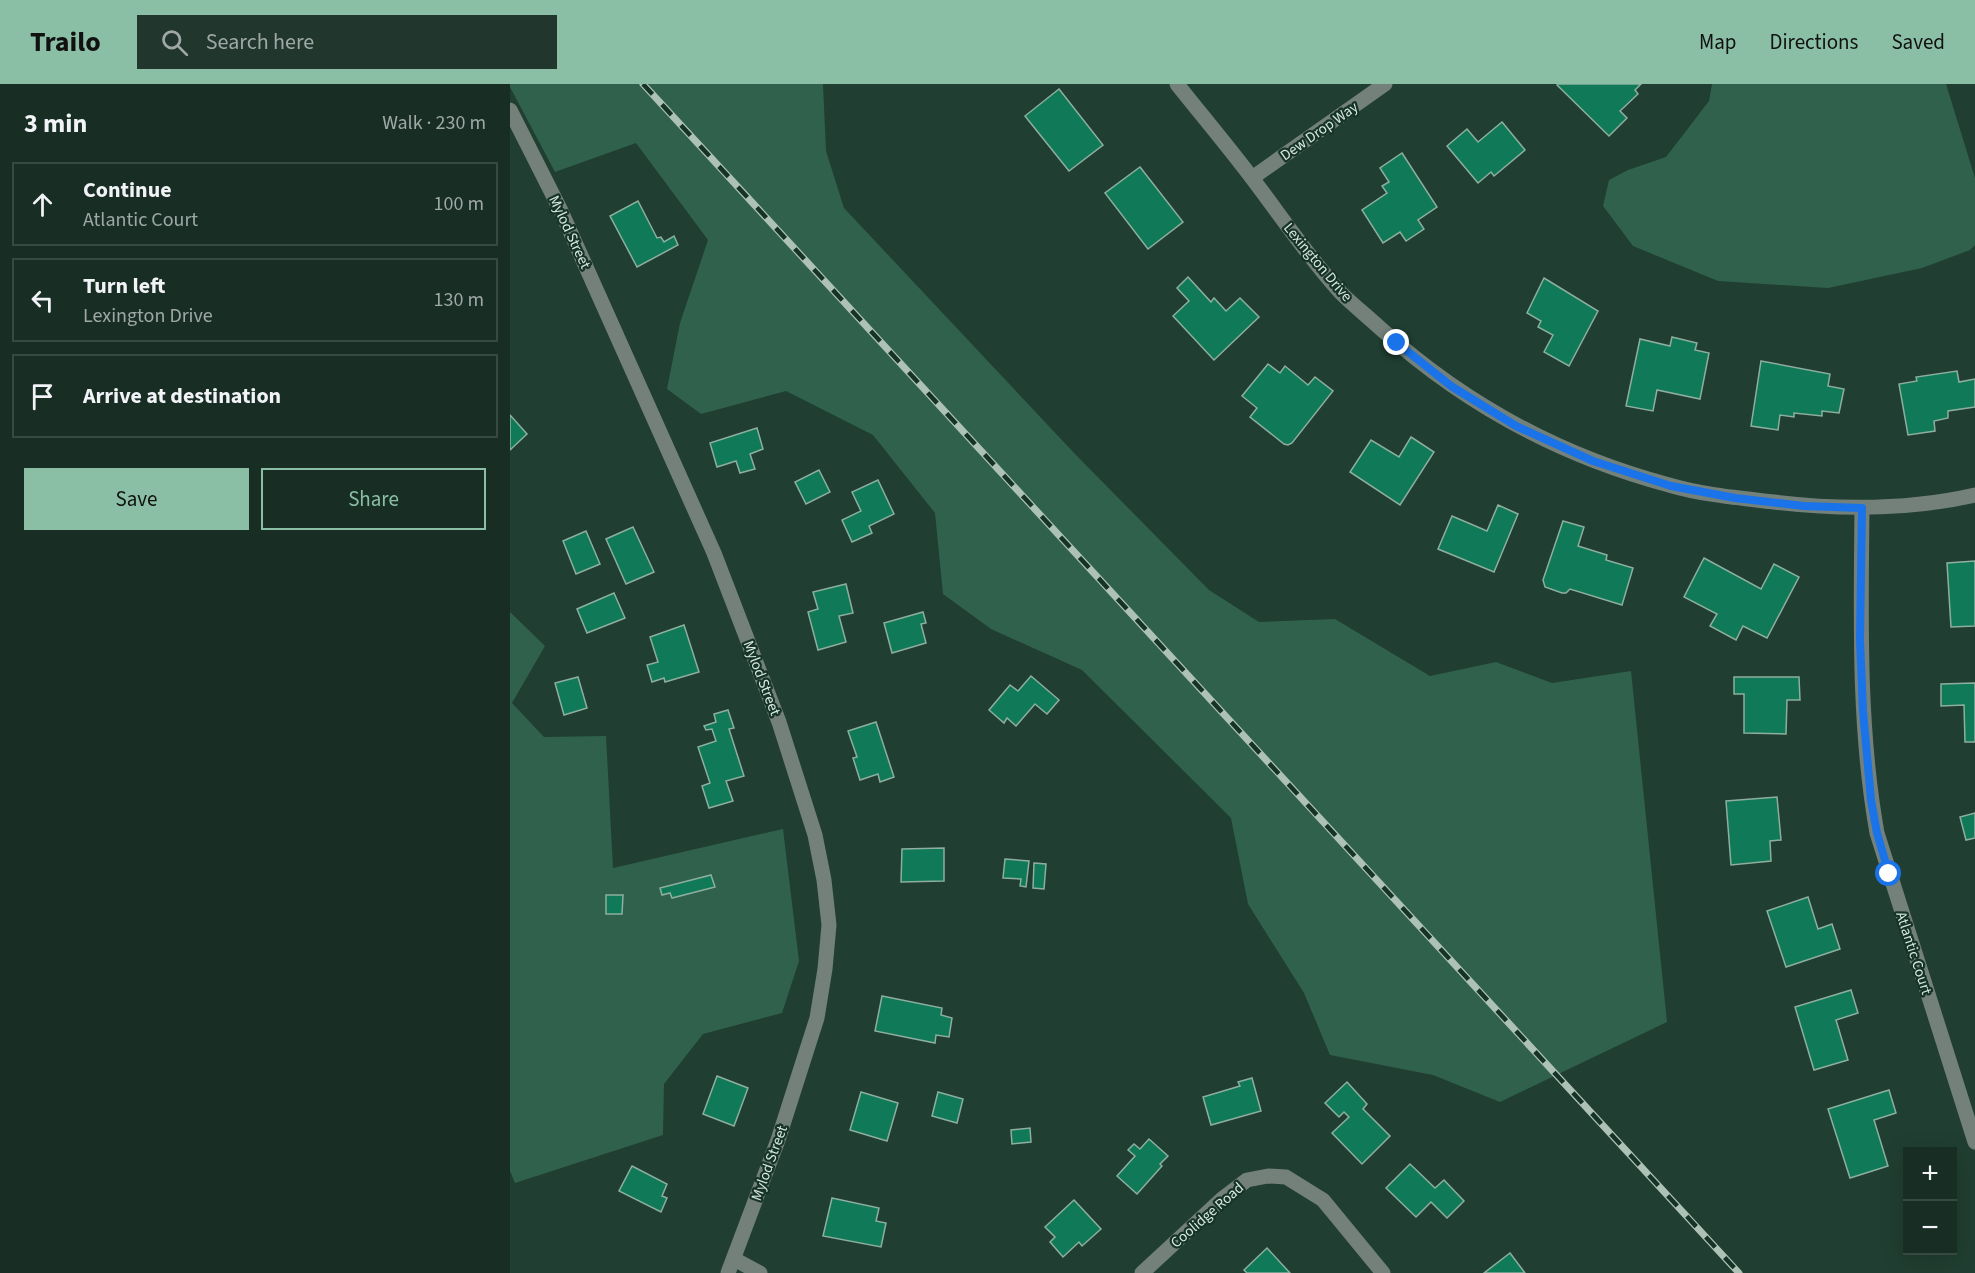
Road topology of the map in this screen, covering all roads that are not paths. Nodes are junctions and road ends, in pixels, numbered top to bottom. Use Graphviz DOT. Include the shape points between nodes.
graph roads {
  1 [pos="1177,84"];
  2 [pos="1386,84"];
  3 [pos="510,110"];
  4 [pos="1252,178"];
  5 [pos="1975,495"];
  6 [pos="1862,508"];
  7 [pos="1975,1143"];
  8 [pos="731,1266"];
  9 [pos="760,1273"];
  10 [pos="1142,1273"];
  11 [pos="1383,1273"];
  1 -- 4 [label="street, Lexington Drive"];
  2 -- 4 [label="street, Dew Drop Way"];
  3 -- 8 [label="street, Mylod Street" via="561,211 714,553 779,722 815,835 824,880 829,925 817,1018 778,1140"];
  4 -- 6 [label="street, Lexington Drive" via="1342,294 1451,386 1516,426 1593,461 1671,486 1804,506"];
  5 -- 6 [label="street, Lexington Drive"];
  6 -- 7 [label="street, Atlantic Court" via="1860,640 1871,800 1877,833"];
  8 -- 9 [label="street"];
  10 -- 11 [label="street, Coolidge Road" via="1222,1199 1247,1180 1268,1176 1286,1177 1323,1200"];
}
